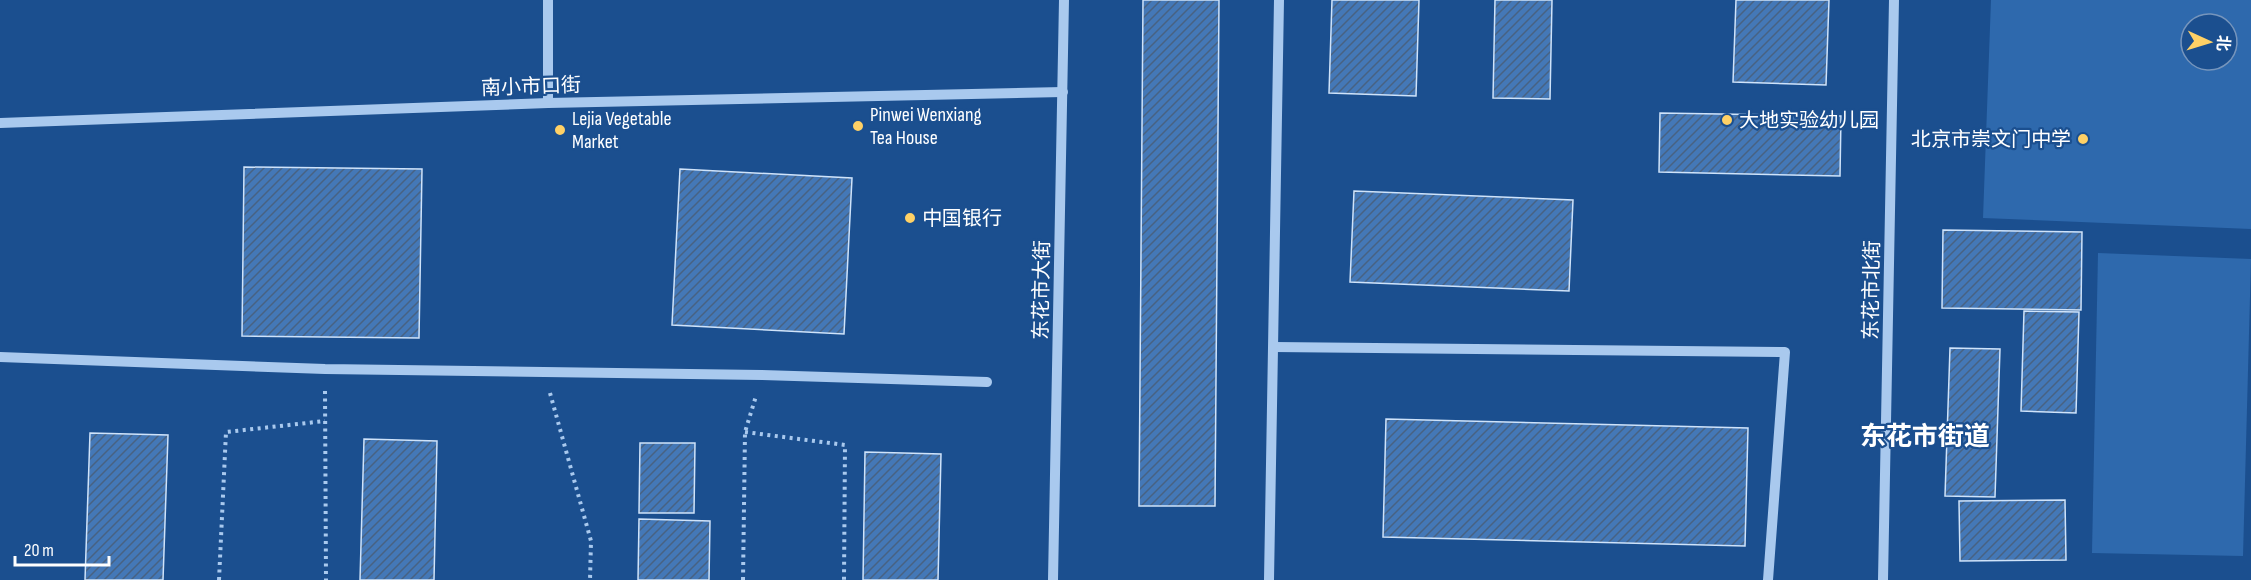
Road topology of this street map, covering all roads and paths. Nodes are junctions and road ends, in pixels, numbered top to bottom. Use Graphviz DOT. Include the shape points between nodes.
graph roads {
  1 [pos="548,0"];
  2 [pos="1064,0"];
  3 [pos="1279,0"];
  4 [pos="1894,0"];
  5 [pos="1063,92"];
  6 [pos="548,103"];
  7 [pos="0,123"];
  8 [pos="1274,347"];
  9 [pos="0,357"];
  10 [pos="325,369"];
  11 [pos="545,372"];
  12 [pos="762,375"];
  13 [pos="987,382"];
  14 [pos="325,421"];
  15 [pos="745,432"];
  16 [pos="219,580"];
  17 [pos="326,580"];
  18 [pos="590,580"];
  19 [pos="743,580"];
  20 [pos="844,580"];
  21 [pos="1053,580"];
  22 [pos="1269,580"];
  23 [pos="1768,580"];
  24 [pos="1883,580"];
  1 -- 6 [label="street"];
  2 -- 5 [label="street, 东花市大街"];
  3 -- 8 [label="street"];
  4 -- 24 [label="street, 东花市北街"];
  5 -- 6 [label="street, 南小市口街"];
  5 -- 21 [label="street, 东花市大街"];
  6 -- 7 [label="street, 南小市口街"];
  8 -- 22 [label="street"];
  8 -- 23 [label="street" via="1785,352"];
  9 -- 10 [label="street"];
  10 -- 11 [label="street"];
  10 -- 14 [label="path"];
  11 -- 12 [label="street"];
  11 -- 18 [label="path" via="591,541"];
  12 -- 13 [label="street"];
  12 -- 15 [label="path"];
  14 -- 16 [label="path" via="226,432"];
  14 -- 17 [label="path"];
  15 -- 19 [label="path"];
  15 -- 20 [label="path" via="845,445"];
}
